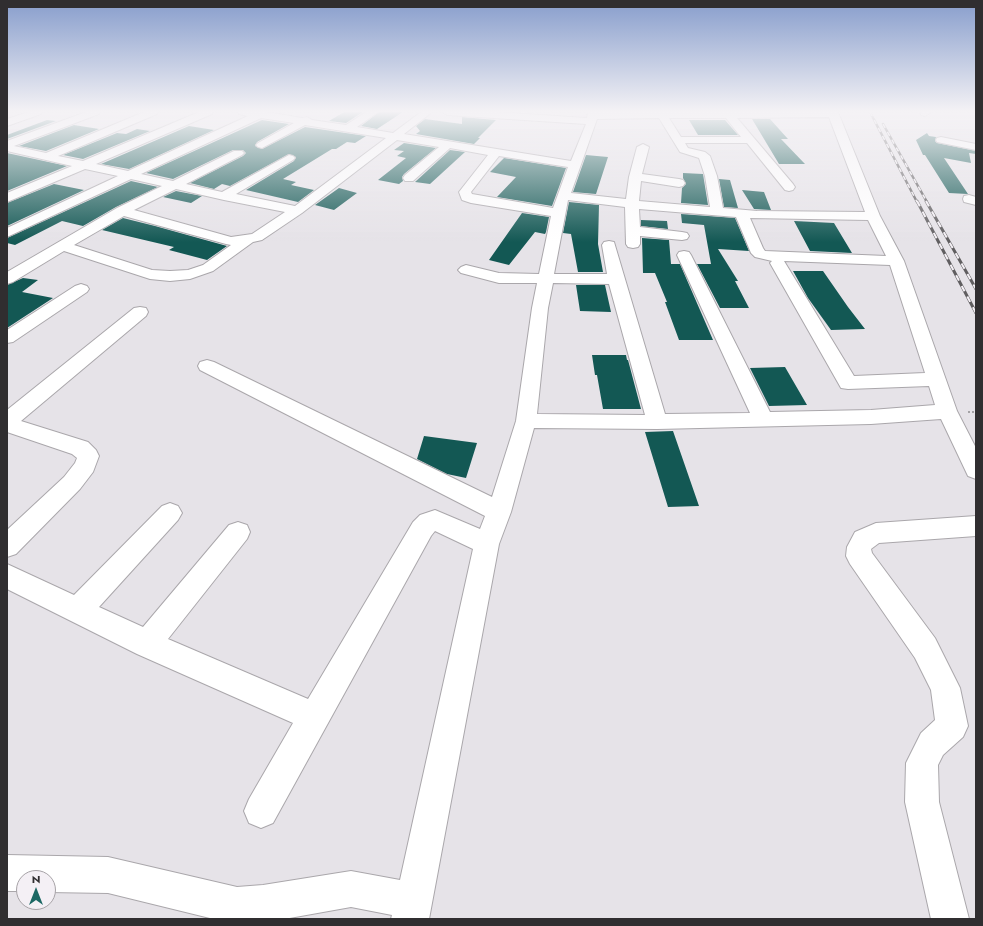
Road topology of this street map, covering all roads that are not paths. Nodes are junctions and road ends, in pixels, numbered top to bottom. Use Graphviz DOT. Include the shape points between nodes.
graph roads {
  1 [pos="38,155"];
  2 [pos="50,155"];
  3 [pos="106,155"];
  4 [pos="171,155"];
  5 [pos="234,155"];
  6 [pos="370,155"];
  7 [pos="435,155"];
  8 [pos="497,155"];
  9 [pos="527,155"];
  10 [pos="578,155"];
  11 [pos="641,155"];
  12 [pos="703,155"];
  13 [pos="763,155"];
  14 [pos="849,155"];
  15 [pos="46,157"];
  16 [pos="289,158"];
  17 [pos="575,165"];
  18 [pos="81,166"];
  19 [pos="130,175"];
  20 [pos="635,177"];
  21 [pos="409,178"];
  22 [pos="679,183"];
  23 [pos="7,184"];
  24 [pos="173,185"];
  25 [pos="789,187"];
  26 [pos="28,189"];
  27 [pos="224,196"];
  28 [pos="7,198"];
  29 [pos="560,204"];
  30 [pos="632,204"];
  31 [pos="297,210"];
  32 [pos="122,211"];
  33 [pos="717,211"];
  34 [pos="741,213"];
  35 [pos="873,216"];
  36 [pos="7,233"];
  37 [pos="682,236"];
  38 [pos="247,240"];
  39 [pos="609,245"];
  40 [pos="62,246"];
  41 [pos="684,255"];
  42 [pos="896,261"];
  43 [pos="778,263"];
  44 [pos="466,270"];
  45 [pos="546,277"];
  46 [pos="7,279"];
  47 [pos="616,279"];
  48 [pos="81,289"];
  49 [pos="140,312"];
  50 [pos="7,338"];
  51 [pos="207,366"];
  52 [pos="936,379"];
  53 [pos="947,411"];
  54 [pos="763,419"];
  55 [pos="526,421"];
  56 [pos="7,422"];
  57 [pos="657,422"];
  58 [pos="976,470"];
  59 [pos="499,512"];
  60 [pos="170,513"];
  61 [pos="976,526"];
  62 [pos="238,532"];
  63 [pos="487,544"];
  64 [pos="7,546"];
  65 [pos="7,576"];
  66 [pos="78,610"];
  67 [pos="147,644"];
  68 [pos="314,717"];
  69 [pos="261,811"];
  70 [pos="7,873"];
  71 [pos="412,910"];
  72 [pos="950,919"];
  1 -- 15 [label="street"];
  2 -- 15 [label="street"];
  3 -- 18 [label="street"];
  4 -- 19 [label="street"];
  5 -- 24 [label="street"];
  6 -- 31 [label="street"];
  7 -- 21 [label="street"];
  8 -- 29 [label="street" via="465,192 467,197"];
  9 -- 17 [label="street"];
  10 -- 17 [label="street"];
  11 -- 20 [label="street"];
  12 -- 33 [label="street" via="711,176"];
  13 -- 25 [label="street"];
  14 -- 35 [label="street"];
  15 -- 18 [label="street"];
  16 -- 27 [label="street"];
  17 -- 29 [label="street"];
  18 -- 19 [label="street"];
  18 -- 26 [label="street"];
  19 -- 24 [label="street"];
  19 -- 36 [label="street"];
  20 -- 22 [label="street"];
  20 -- 30 [label="street"];
  23 -- 26 [label="street"];
  24 -- 27 [label="street"];
  24 -- 32 [label="street"];
  26 -- 28 [label="street"];
  27 -- 31 [label="street"];
  29 -- 30 [label="street"];
  29 -- 45 [label="street"];
  30 -- 33 [label="street"];
  30 -- 37 [label="street" via="633,238"];
  31 -- 38 [label="street" via="257,237"];
  32 -- 38 [label="street" via="231,241"];
  32 -- 40 [label="street"];
  33 -- 34 [label="street"];
  34 -- 35 [label="street" via="775,216"];
  34 -- 42 [label="street" via="760,254"];
  35 -- 42 [label="street"];
  38 -- 40 [label="street" via="208,268 190,274 170,276 150,274"];
  39 -- 47 [label="street"];
  40 -- 46 [label="street"];
  41 -- 54 [label="street"];
  42 -- 52 [label="street"];
  43 -- 52 [label="street" via="848,383"];
  44 -- 45 [label="street" via="499,278"];
  45 -- 47 [label="street"];
  45 -- 55 [label="street"];
  47 -- 57 [label="street"];
  48 -- 50 [label="street"];
  49 -- 56 [label="street"];
  51 -- 59 [label="street"];
  52 -- 53 [label="street"];
  53 -- 54 [label="street" via="871,417"];
  53 -- 58 [label="street"];
  54 -- 57 [label="street"];
  55 -- 57 [label="street"];
  55 -- 59 [label="street"];
  56 -- 64 [label="street" via="80,448 88,456 85,466 72,483"];
  59 -- 63 [label="street"];
  60 -- 66 [label="street"];
  61 -- 72 [label="street" via="876,533 864,539 859,547 859,556 924,648 945,688 952,726 932,744 922,763 922,802"];
  62 -- 67 [label="street"];
  63 -- 68 [label="street" via="435,520 428,522"];
  63 -- 71 [label="street"];
  65 -- 66 [label="street"];
  66 -- 67 [label="street"];
  67 -- 68 [label="street"];
  68 -- 69 [label="street"];
  70 -- 71 [label="street" via="108,875 237,906 351,889"];
}
